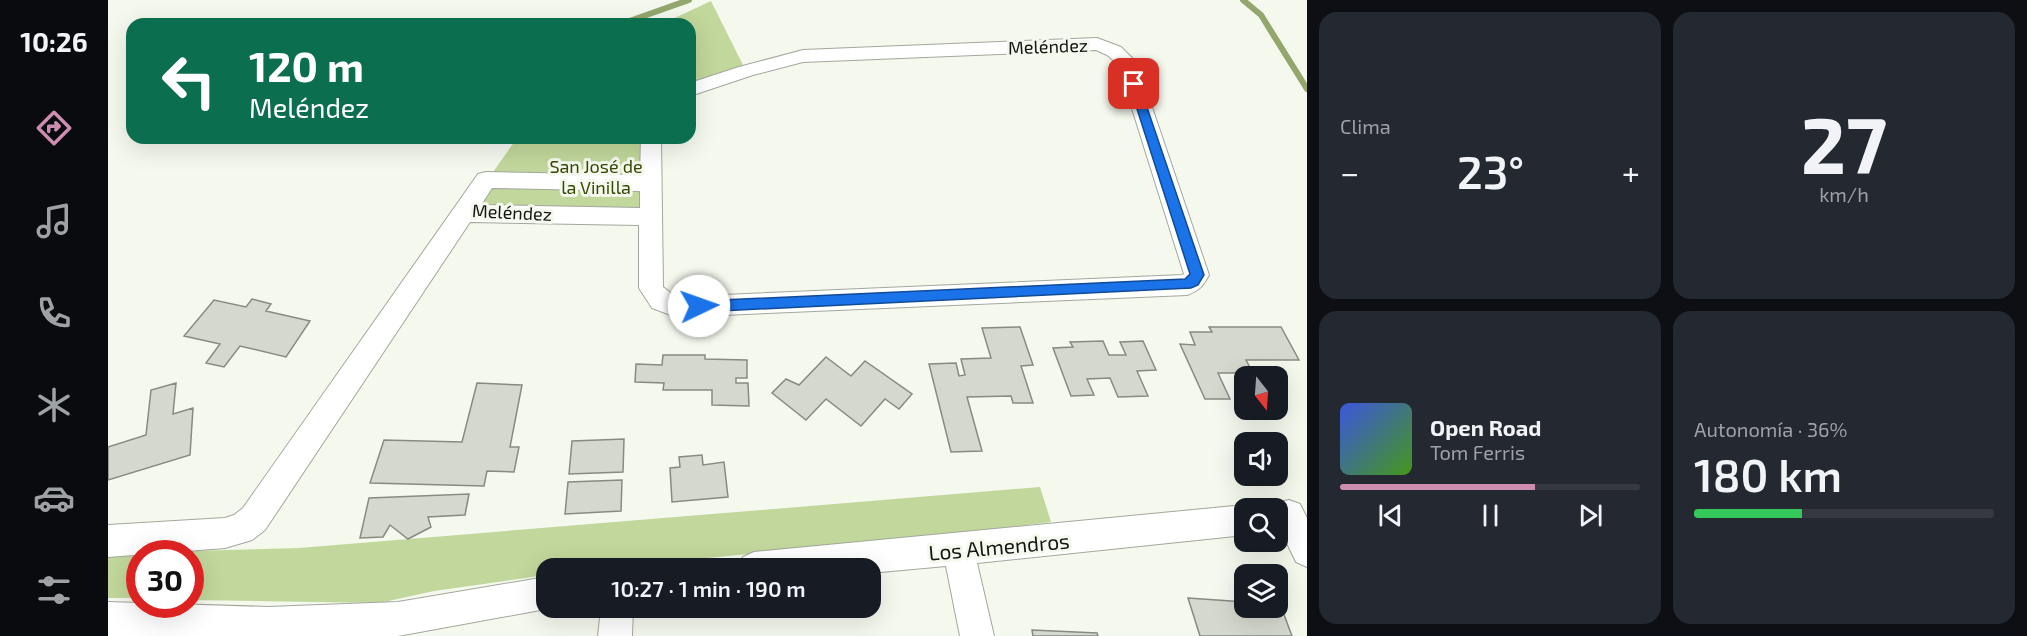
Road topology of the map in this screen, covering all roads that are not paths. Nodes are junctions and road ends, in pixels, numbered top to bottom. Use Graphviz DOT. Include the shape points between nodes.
graph roads {
  1 [pos="696,88"];
  2 [pos="651,144"];
  3 [pos="651,183"];
  4 [pos="464,213"];
  5 [pos="651,217"];
  6 [pos="1234,521"];
  7 [pos="1288,523"];
  8 [pos="108,541"];
  9 [pos="958,550"];
  10 [pos="1307,551"];
  11 [pos="867,558"];
  12 [pos="536,595"];
  13 [pos="616,618"];
  14 [pos="108,619"];
  15 [pos="266,630"];
  16 [pos="615,636"];
  17 [pos="977,636"];
  1 -- 5 [label="street, Meléndez" via="772,63 820,54 1097,44 1112,49 1127,63 1197,275 1187,285 676,307 663,303 651,288"];
  2 -- 3 [label="street, Meléndez"];
  3 -- 4 [label="street, Meléndez" via="486,180"];
  3 -- 5 [label="street, Meléndez"];
  4 -- 5 [label="street, Meléndez"];
  4 -- 8 [label="street" via="254,519 241,529 225,533"];
  6 -- 9 [label="street, Los Almendros"];
  7 -- 10 [label="street"];
  9 -- 11 [label="street, Los Almendros"];
  9 -- 17 [label="street"];
  12 -- 15 [label="street" via="398,619"];
  13 -- 16 [label="street"];
  14 -- 15 [label="street"];
}
